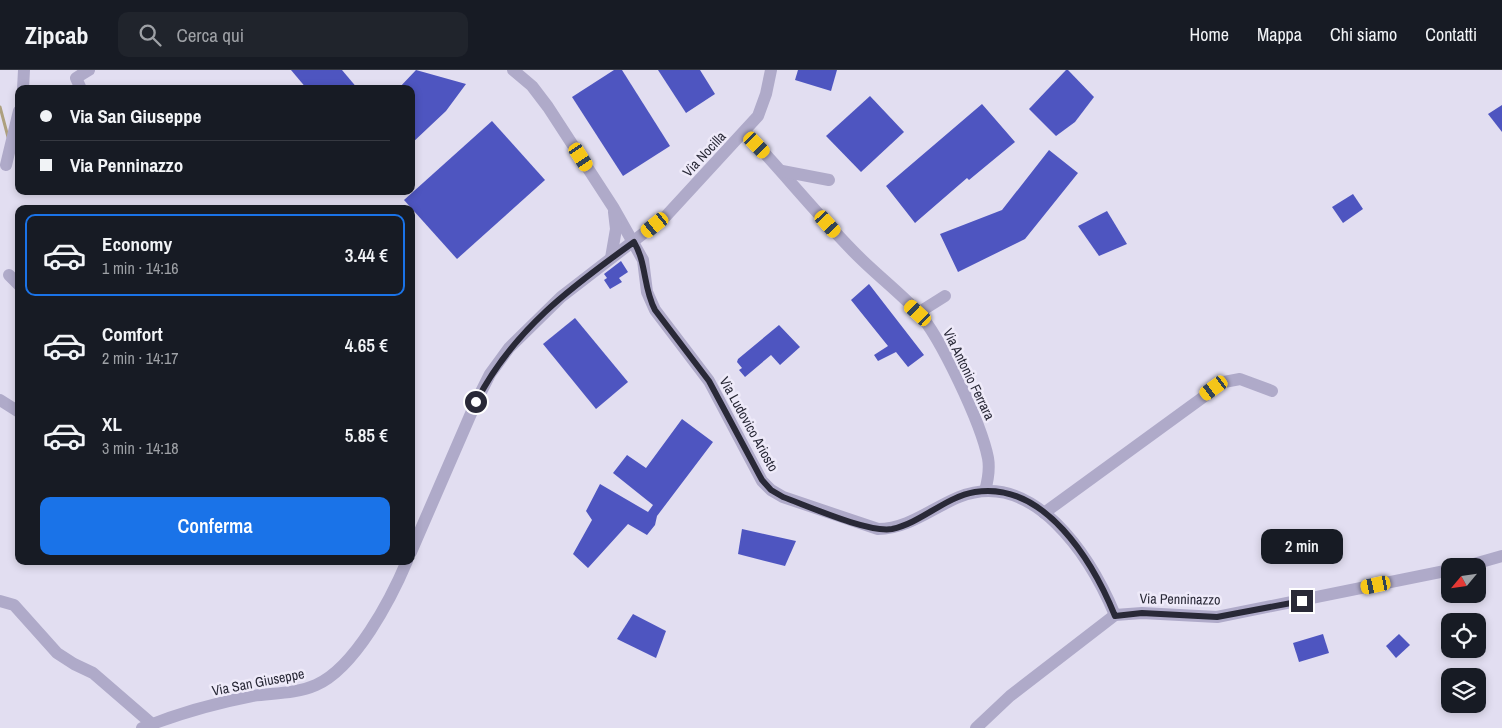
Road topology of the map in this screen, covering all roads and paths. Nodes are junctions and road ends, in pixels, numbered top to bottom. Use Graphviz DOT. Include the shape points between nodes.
graph roads {
  1 [pos="24,70"];
  2 [pos="90,70"];
  3 [pos="513,70"];
  4 [pos="771,70"];
  5 [pos="23,85"];
  6 [pos="79,85"];
  7 [pos="15,127"];
  8 [pos="744,132"];
  9 [pos="6,165"];
  10 [pos="782,171"];
  11 [pos="829,180"];
  12 [pos="613,207"];
  13 [pos="634,242"];
  14 [pos="611,258"];
  15 [pos="9,275"];
  16 [pos="15,281"];
  17 [pos="945,296"];
  18 [pos="918,313"];
  19 [pos="1272,391"];
  20 [pos="0,401"];
  21 [pos="15,401"];
  22 [pos="15,410"];
  23 [pos="985,491"];
  24 [pos="1044,513"];
  25 [pos="415,543"];
  26 [pos="1502,556"];
  27 [pos="1486,561"];
  28 [pos="405,565"];
  29 [pos="1441,572"];
  30 [pos="0,601"];
  31 [pos="1115,616"];
  32 [pos="147,726"];
  33 [pos="976,728"];
  1 -- 5 [label="street"];
  2 -- 6 [label="street" via="76,78"];
  3 -- 12 [label="street, Via Ludovico Ariosto" via="532,86 548,107"];
  4 -- 8 [label="street, Via Nocilla" via="758,116"];
  7 -- 9 [label="street"];
  8 -- 10 [label="street, Via Antonio Ferrara"];
  8 -- 13 [label="street, Via Nocilla" via="666,216"];
  10 -- 11 [label="street"];
  10 -- 18 [label="street, Via Antonio Ferrara" via="852,250"];
  12 -- 13 [label="street, Via Ludovico Ariosto"];
  12 -- 14 [label="street" via="616,228"];
  13 -- 14 [label="street"];
  13 -- 23 [label="street, Via Ludovico Ariosto" via="643,260 648,298 709,381 758,475 771,490 878,529 897,527 958,497"];
  14 -- 25 [label="street" via="522,333 490,374"];
  15 -- 16 [label="street"];
  17 -- 18 [label="street"];
  18 -- 23 [label="street, Via Antonio Ferrara" via="944,355 983,438 989,460"];
  19 -- 24 [label="street" via="1240,379 1224,382"];
  20 -- 21 [label="street"];
  20 -- 22 [label="street"];
  23 -- 24 [label="street, Via Ludovico Ariosto" via="1008,494"];
  24 -- 31 [label="street, Via Ludovico Ariosto" via="1082,553 1096,573"];
  26 -- 27 [label="street"];
  28 -- 32 [label="street, Via San Giuseppe" via="394,593 369,630 337,672 327,679 296,691 252,696"];
  29 -- 31 [label="street, Via Penninazzo" via="1217,617 1142,613"];
  30 -- 32 [label="street" via="14,605 57,653 93,673"];
  31 -- 33 [label="street" via="1010,696"];
}
